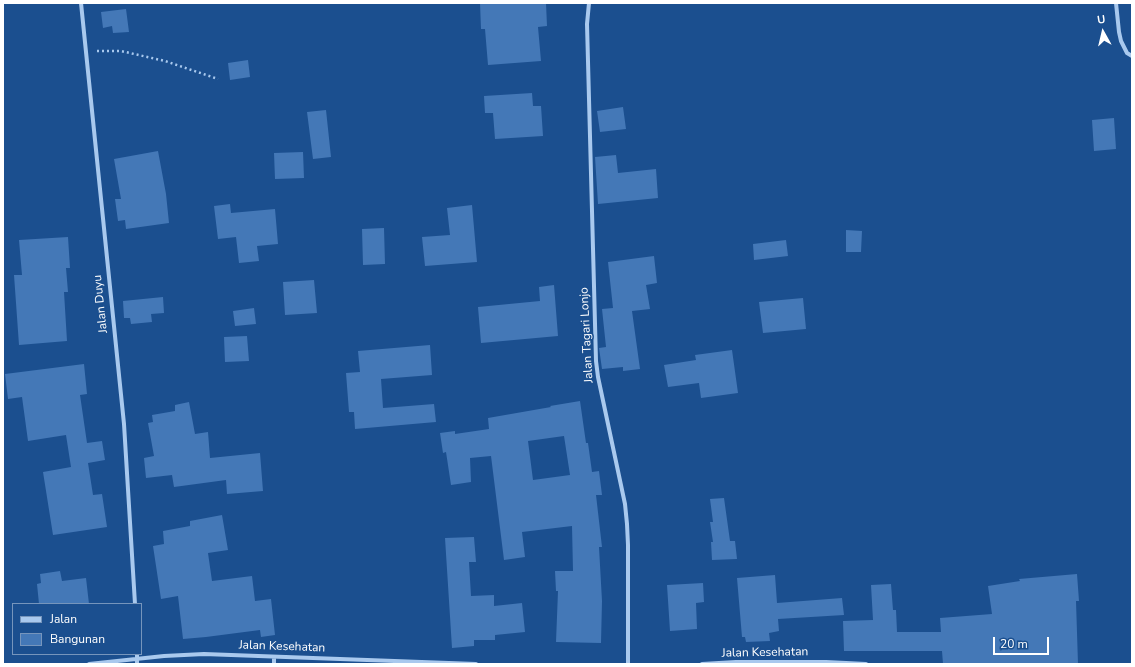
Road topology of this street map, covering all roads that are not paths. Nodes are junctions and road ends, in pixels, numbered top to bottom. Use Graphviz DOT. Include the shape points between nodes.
graph roads {
  1 [pos="81,3"];
  2 [pos="589,3"];
  3 [pos="1116,3"];
  4 [pos="1132,56"];
  5 [pos="134,603"];
  6 [pos="137,656"];
  7 [pos="274,657"];
  8 [pos="360,662"];
  9 [pos="826,663"];
  10 [pos="89,664"];
  11 [pos="138,664"];
  12 [pos="274,664"];
  13 [pos="476,664"];
  14 [pos="628,664"];
  15 [pos="702,664"];
  16 [pos="866,664"];
  1 -- 5 [label="street, Jalan Duyu" via="124,424"];
  2 -- 14 [label="street, Jalan Tagari Lonjo" via="587,24 596,361 627,524"];
  3 -- 4 [label="street" via="1121,41 1126,53"];
  6 -- 7 [label="street, Jalan Kesehatan" via="184,654"];
  6 -- 10 [label="street, Jalan Kesehatan"];
  6 -- 11 [label="street"];
  7 -- 8 [label="street, Jalan Kesehatan"];
  7 -- 12 [label="street"];
  8 -- 13 [label="street, Jalan Kesehatan"];
  9 -- 15 [label="street, Jalan Kesehatan"];
  9 -- 16 [label="street, Jalan Kesehatan"];
}
